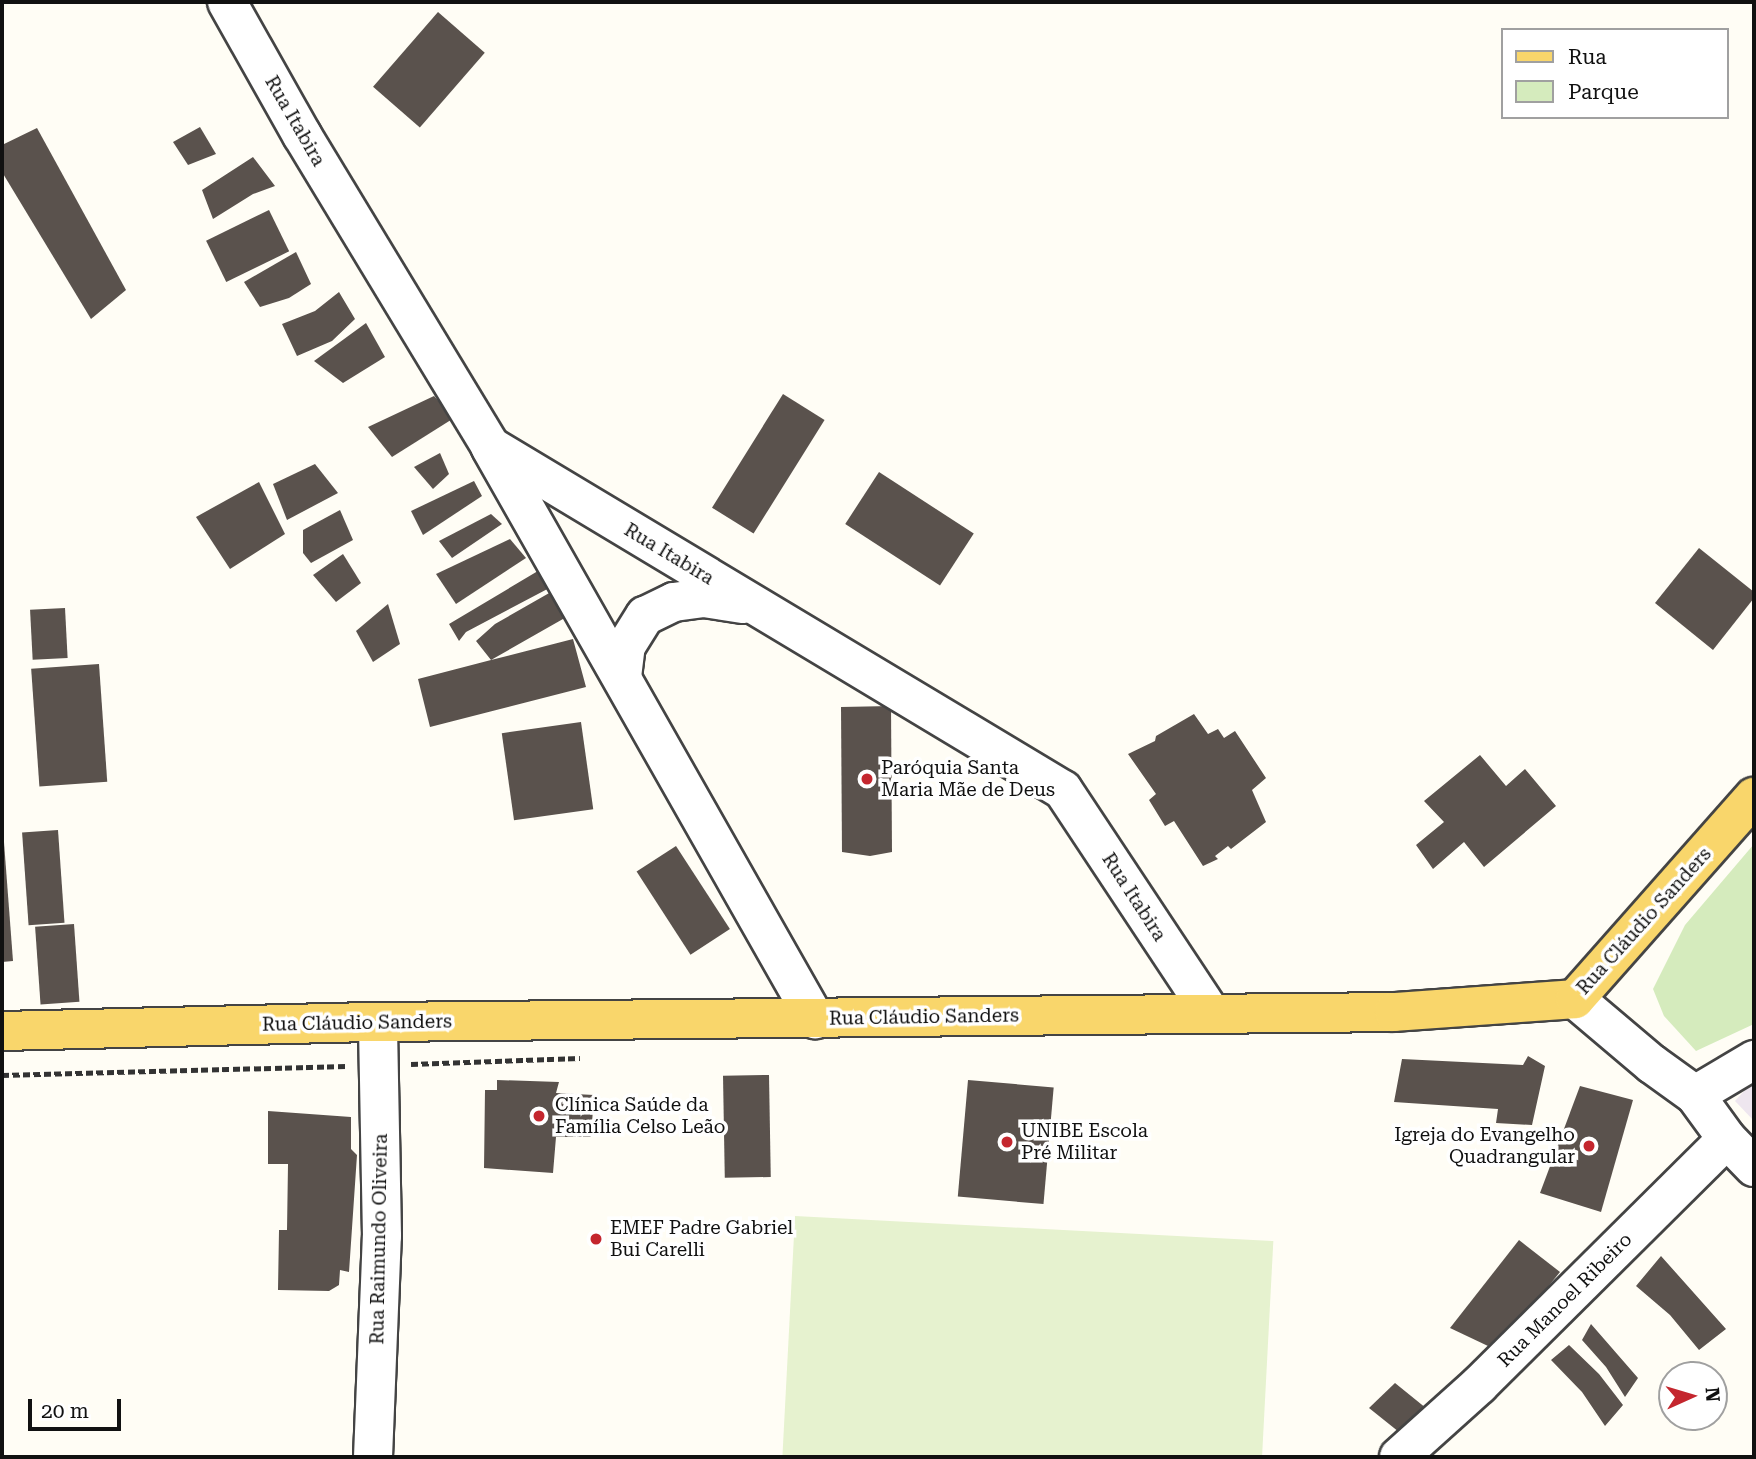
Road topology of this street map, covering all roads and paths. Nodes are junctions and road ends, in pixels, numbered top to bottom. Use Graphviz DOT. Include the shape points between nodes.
graph roads {
  1 [pos="228,2"];
  2 [pos="490,446"];
  3 [pos="759,607"];
  4 [pos="622,677"];
  5 [pos="1754,797"];
  6 [pos="1575,999"];
  7 [pos="1209,1011"];
  8 [pos="815,1019"];
  9 [pos="378,1022"];
  10 [pos="2,1031"];
  11 [pos="1754,1060"];
  12 [pos="1695,1095"];
  13 [pos="1727,1139"];
  14 [pos="1754,1167"];
  15 [pos="373,1457"];
  16 [pos="1399,1457"];
  1 -- 2 [label="street, Rua Itabira" via="302,135"];
  2 -- 3 [label="street, Rua Itabira"];
  2 -- 4 [label="street"];
  3 -- 4 [label="street" via="704,598 674,602 645,616 626,646"];
  3 -- 7 [label="street, Rua Itabira" via="1063,790"];
  4 -- 8 [label="street"];
  5 -- 6 [label="main road, Rua Cláudio Sanders"];
  6 -- 7 [label="main road, Rua Cláudio Sanders" via="1394,1012"];
  6 -- 12 [label="street"];
  7 -- 8 [label="main road, Rua Cláudio Sanders"];
  8 -- 9 [label="main road, Rua Cláudio Sanders"];
  9 -- 10 [label="main road, Rua Cláudio Sanders"];
  9 -- 15 [label="street, Rua Raimundo Oliveira" via="382,1236"];
  11 -- 12 [label="street"];
  12 -- 13 [label="street"];
  13 -- 14 [label="street"];
  13 -- 16 [label="street, Rua Manoel Ribeiro" via="1479,1385"];
}
